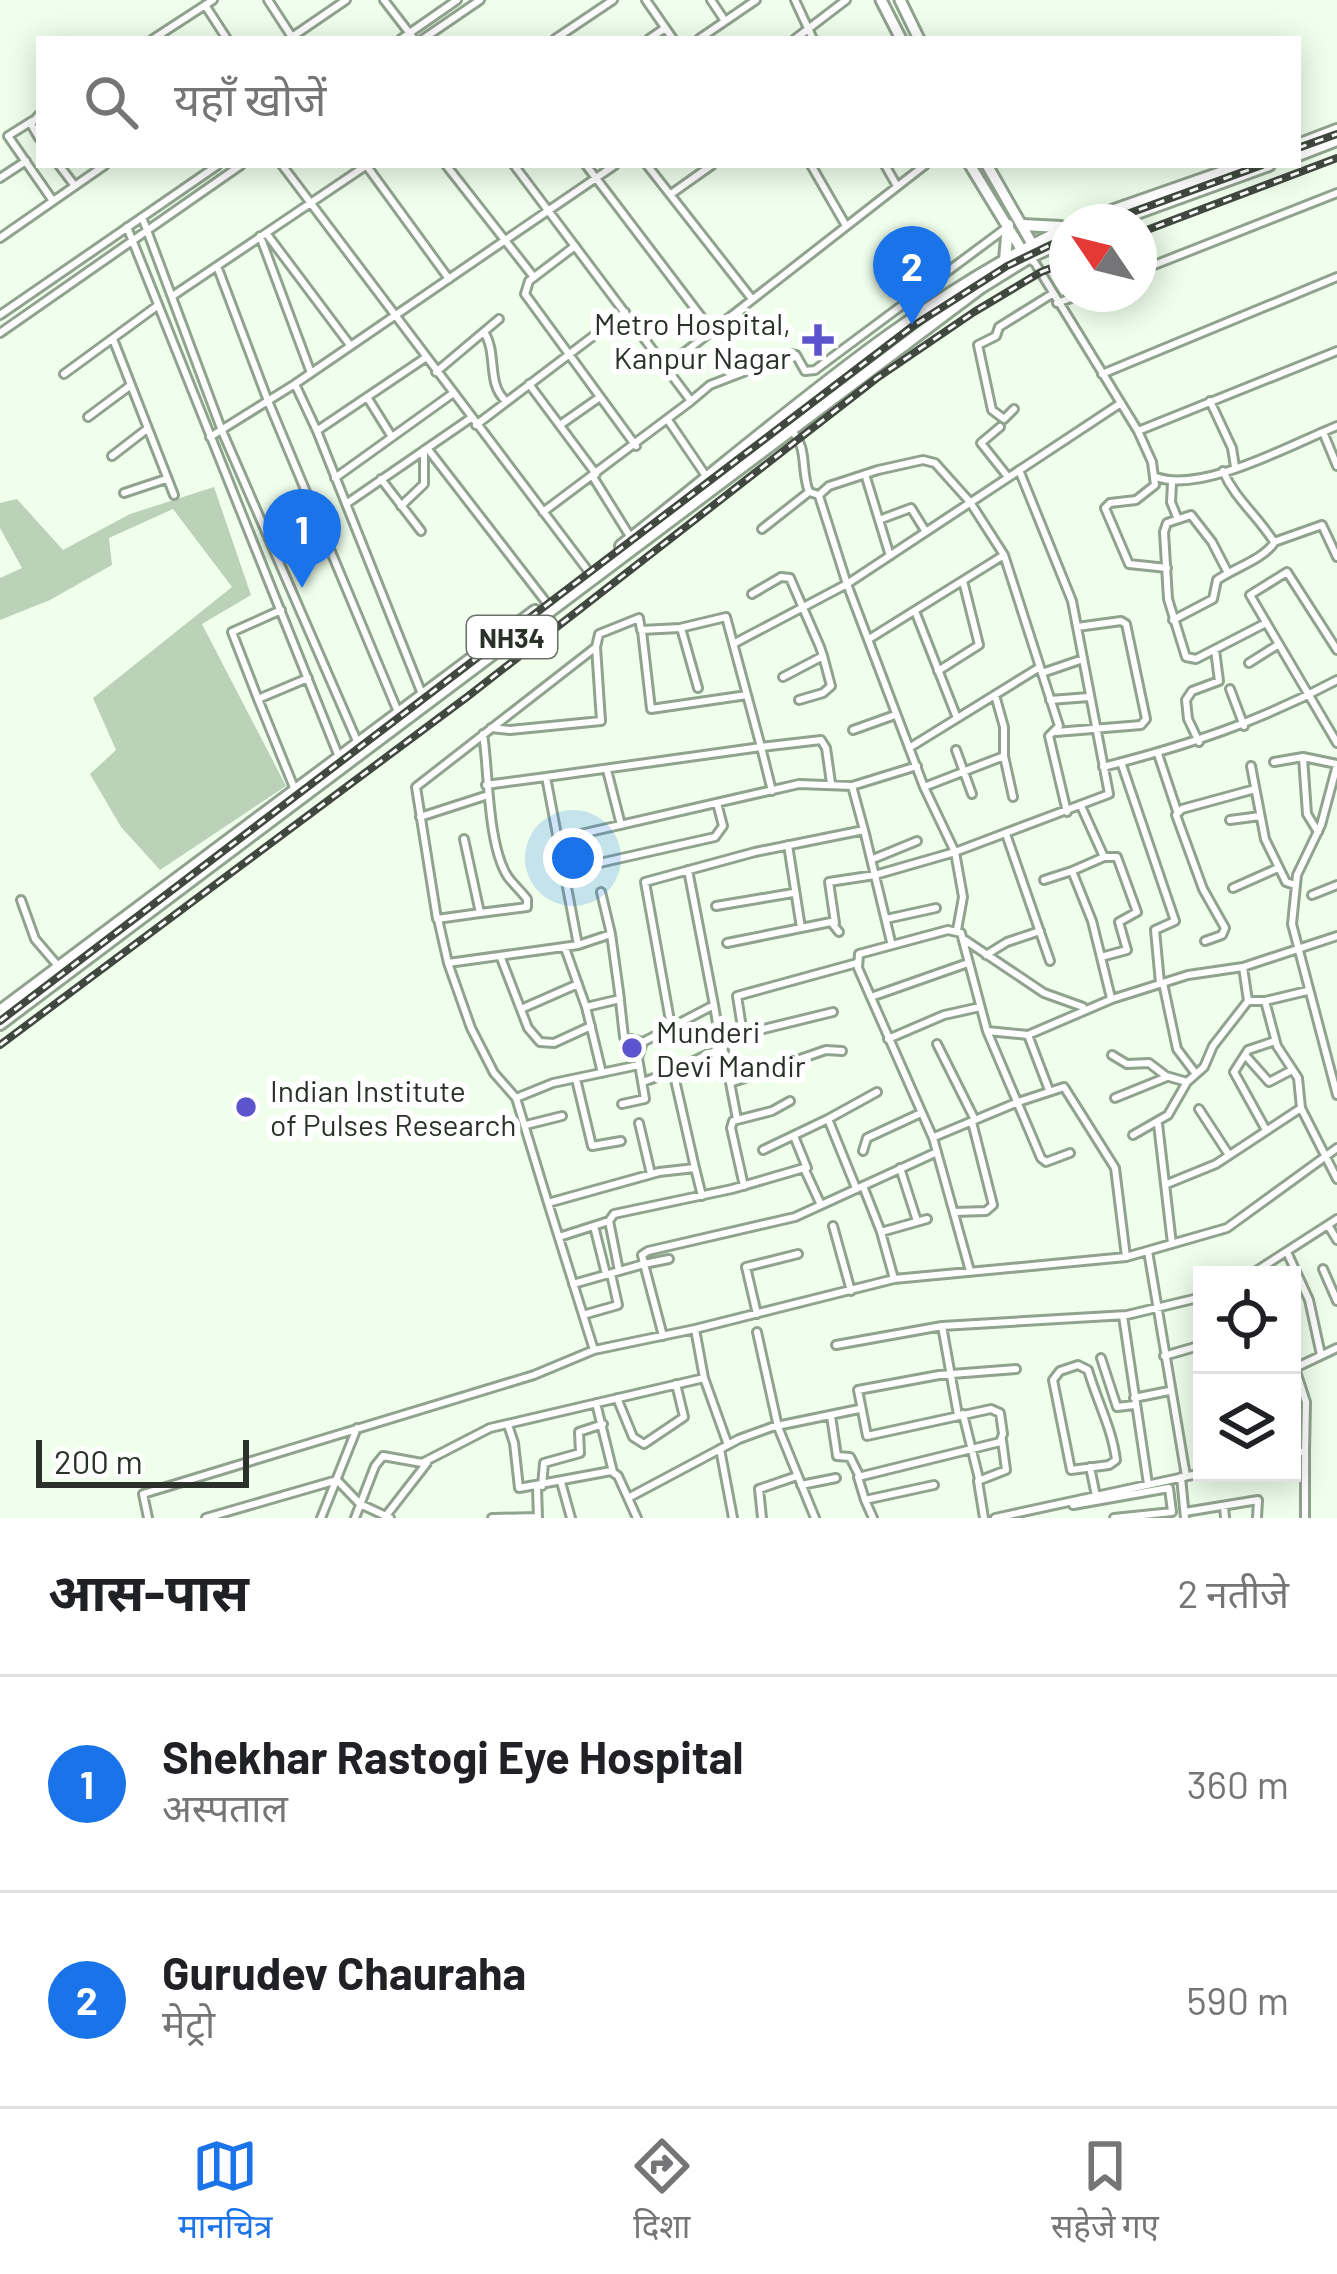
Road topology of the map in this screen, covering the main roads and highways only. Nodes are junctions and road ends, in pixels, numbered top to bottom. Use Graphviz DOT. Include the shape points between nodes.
graph roads {
  1 [pos="881,0"];
  2 [pos="900,0"];
  3 [pos="899,36"];
  4 [pos="918,36"];
  5 [pos="1337,130"];
  6 [pos="1337,140"];
  7 [pos="1301,148"];
  8 [pos="972,168"];
  9 [pos="989,168"];
  10 [pos="1240,170"];
  11 [pos="1135,204"];
  12 [pos="1156,204"];
  13 [pos="1008,225"];
  14 [pos="1022,225"];
  15 [pos="1049,226"];
  16 [pos="1049,240"];
  17 [pos="1049,247"];
  18 [pos="1031,254"];
  19 [pos="1005,260"];
  20 [pos="590,574"];
  21 [pos="400,716"];
  22 [pos="341,762"];
  23 [pos="206,862"];
  24 [pos="0,1011"];
  25 [pos="0,1024"];
  1 -- 3 [label="main road"];
  2 -- 4 [label="main road"];
  5 -- 7 [label="highway"];
  6 -- 7 [label="highway"];
  8 -- 13 [label="main road"];
  9 -- 14 [label="main road"];
  10 -- 11 [label="highway"];
  10 -- 12 [label="highway"];
  13 -- 18 [label="main road"];
  13 -- 19 [label="highway"];
  14 -- 15 [label="highway"];
  14 -- 18 [label="main road"];
  16 -- 18 [label="highway, NH34"];
  17 -- 18 [label="highway, NH34"];
  18 -- 19 [label="highway, NH34"];
  18 -- 20 [label="highway, NH34"];
  19 -- 20 [label="highway, NH34" via="908,320"];
  20 -- 21 [label="highway, NH34"];
  20 -- 21 [label="highway, NH34"];
  21 -- 22 [label="highway, NH34"];
  22 -- 23 [label="highway, NH34"];
  22 -- 23 [label="highway, NH34"];
  23 -- 24 [label="highway, NH34"];
  23 -- 25 [label="highway, NH34"];
}
